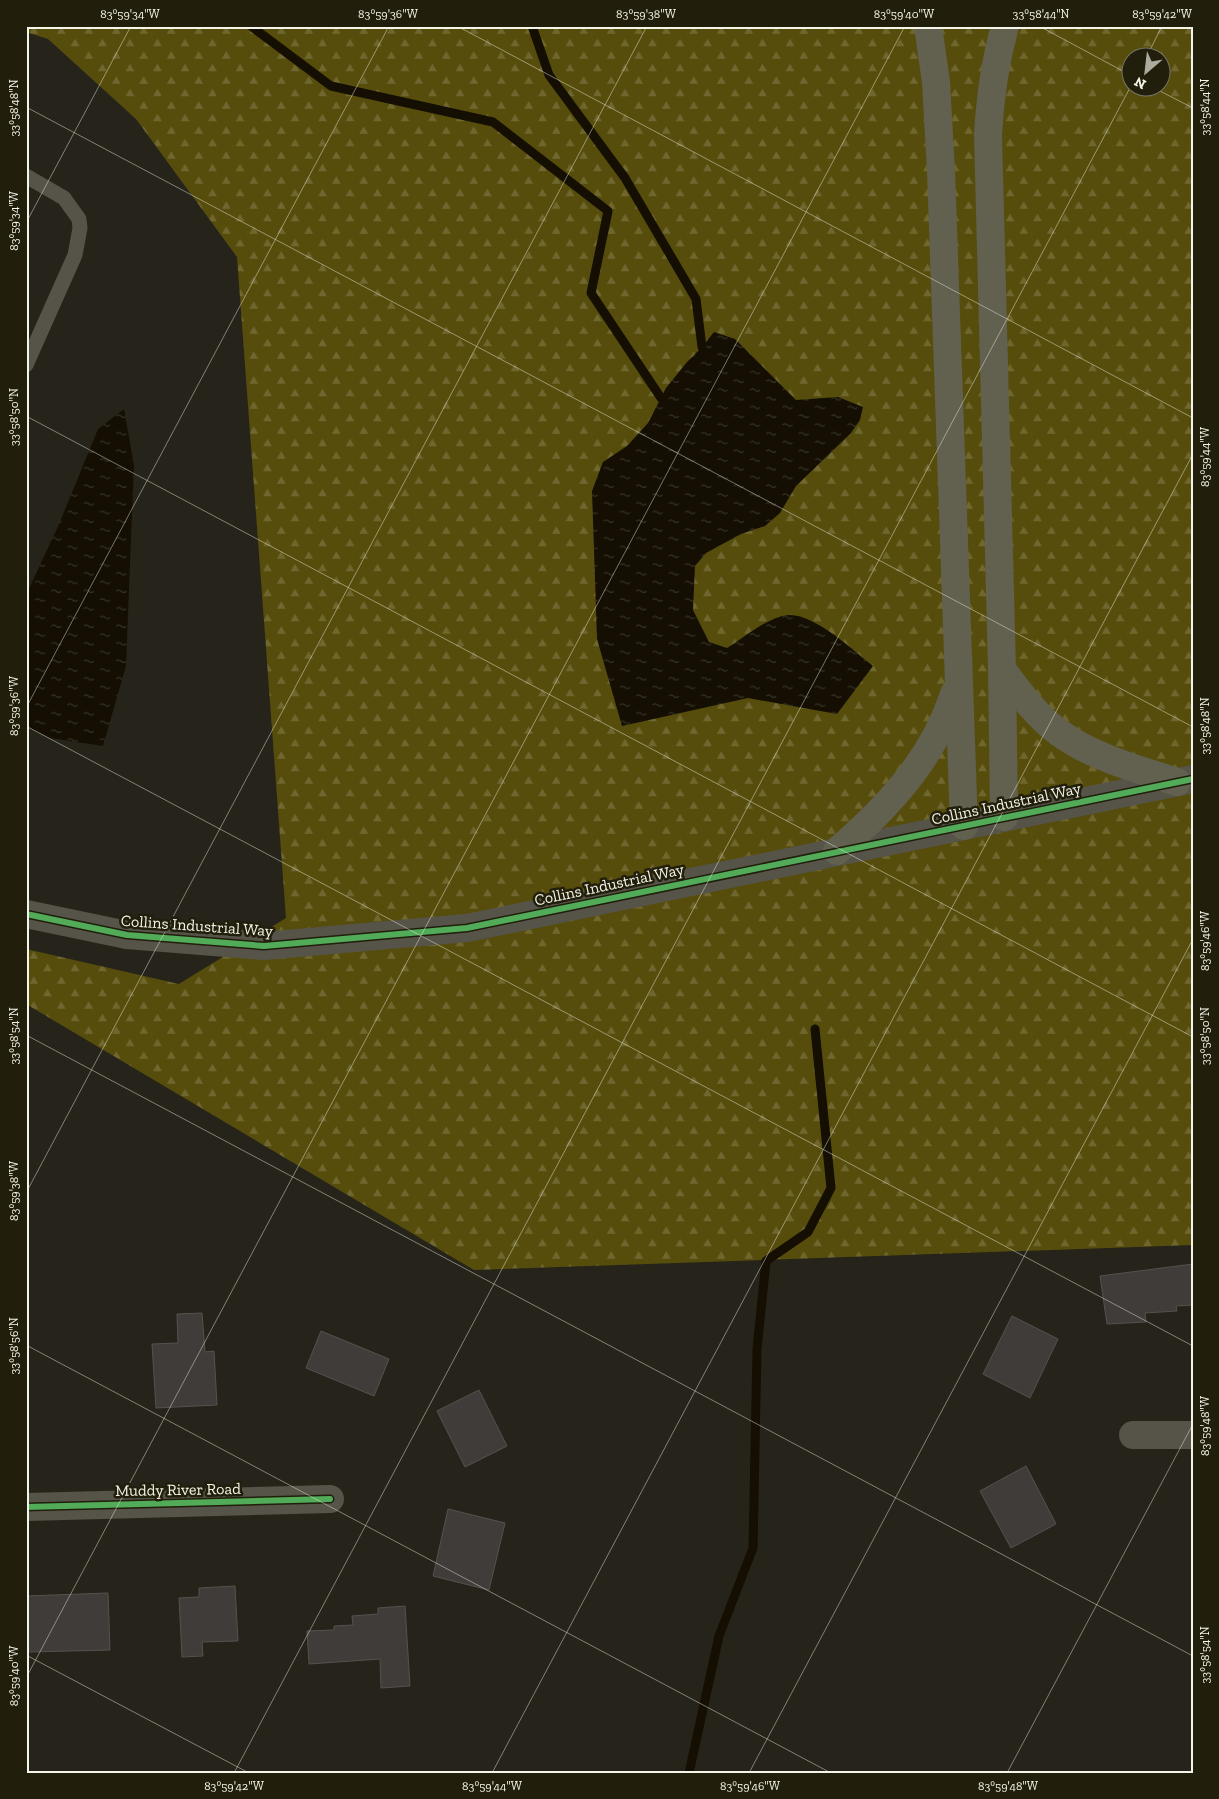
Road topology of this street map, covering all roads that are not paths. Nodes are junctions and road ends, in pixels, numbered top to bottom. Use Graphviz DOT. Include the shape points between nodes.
graph roads {
  1 [pos="928,26"];
  2 [pos="1005,26"];
  3 [pos="26,176"];
  4 [pos="26,365"];
  5 [pos="1002,669"];
  6 [pos="958,678"];
  7 [pos="1185,780"];
  8 [pos="1004,817"];
  9 [pos="964,826"];
  10 [pos="837,851"];
  11 [pos="26,914"];
  12 [pos="1133,1435"];
  13 [pos="1193,1435"];
  14 [pos="330,1499"];
  15 [pos="26,1507"];
  1 -- 6 [label="highway" via="936,82 941,171"];
  2 -- 5 [label="highway" via="991,92 988,135"];
  3 -- 4 [label="lane" via="64,198 80,228 75,255"];
  5 -- 7 [label="highway" via="1040,716 1060,734 1114,761"];
  5 -- 8 [label="highway"];
  6 -- 9 [label="highway"];
  6 -- 10 [label="highway" via="942,726 916,771 883,809"];
  7 -- 8 [label="street, Collins Industrial Way"];
  8 -- 9 [label="street, Collins Industrial Way"];
  9 -- 10 [label="street, Collins Industrial Way"];
  10 -- 11 [label="street, Collins Industrial Way" via="467,928 264,946 127,935"];
  12 -- 13 [label="street"];
  14 -- 15 [label="street, Muddy River Road"];
}
